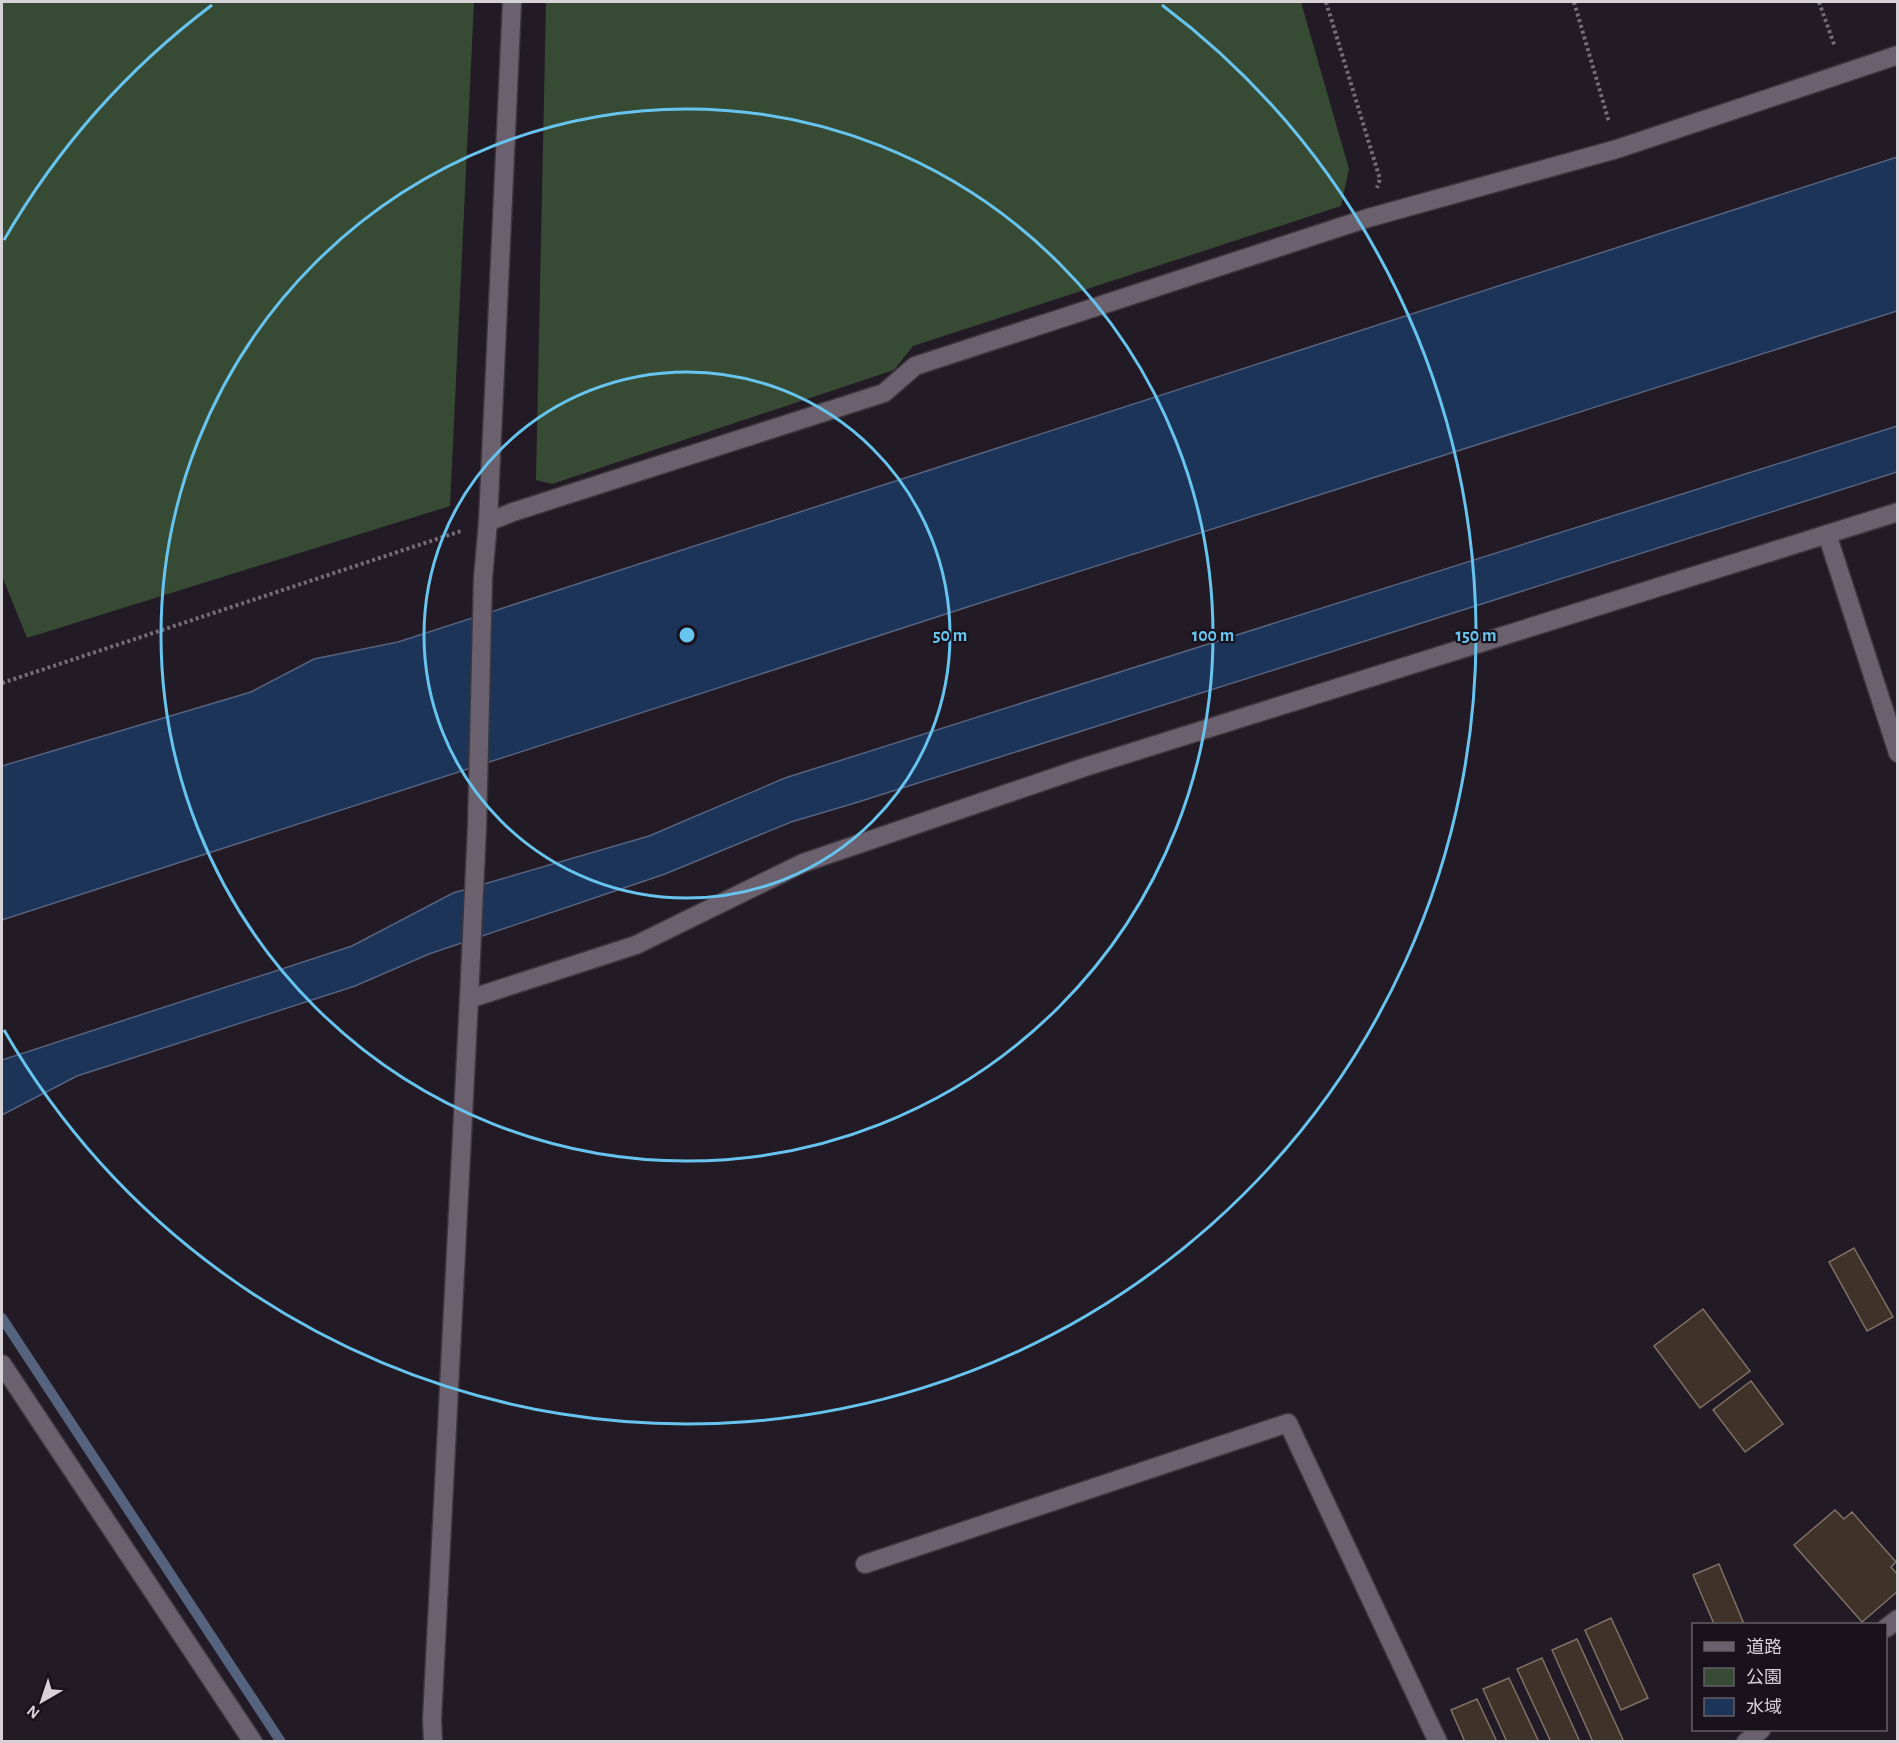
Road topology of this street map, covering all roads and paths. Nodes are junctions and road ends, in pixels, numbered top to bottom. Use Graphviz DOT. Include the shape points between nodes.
graph roads {
  1 [pos="512,2"];
  2 [pos="1326,2"];
  3 [pos="1574,2"];
  4 [pos="1819,2"];
  5 [pos="1898,55"];
  6 [pos="1844,73"];
  7 [pos="1617,149"];
  8 [pos="1368,218"];
  9 [pos="1898,512"];
  10 [pos="488,522"];
  11 [pos="1827,534"];
  12 [pos="2,683"];
  13 [pos="1898,753"];
  14 [pos="469,999"];
  15 [pos="2,1364"];
  16 [pos="865,1564"];
  17 [pos="1760,1731"];
  18 [pos="253,1742"];
  19 [pos="433,1742"];
  20 [pos="1438,1742"];
  21 [pos="1746,1742"];
  1 -- 10 [label="street"];
  2 -- 8 [label="path" via="1380,178"];
  3 -- 7 [label="path"];
  4 -- 6 [label="path"];
  5 -- 6 [label="street"];
  6 -- 7 [label="street"];
  7 -- 8 [label="street"];
  8 -- 10 [label="street" via="915,366 884,393"];
  9 -- 11 [label="street"];
  10 -- 12 [label="path"];
  10 -- 14 [label="street"];
  11 -- 13 [label="street"];
  11 -- 14 [label="street" via="1085,767 803,863 636,945"];
  14 -- 19 [label="street"];
  15 -- 18 [label="street"];
  16 -- 20 [label="street" via="1288,1423"];
  17 -- 21 [label="street"];
}
